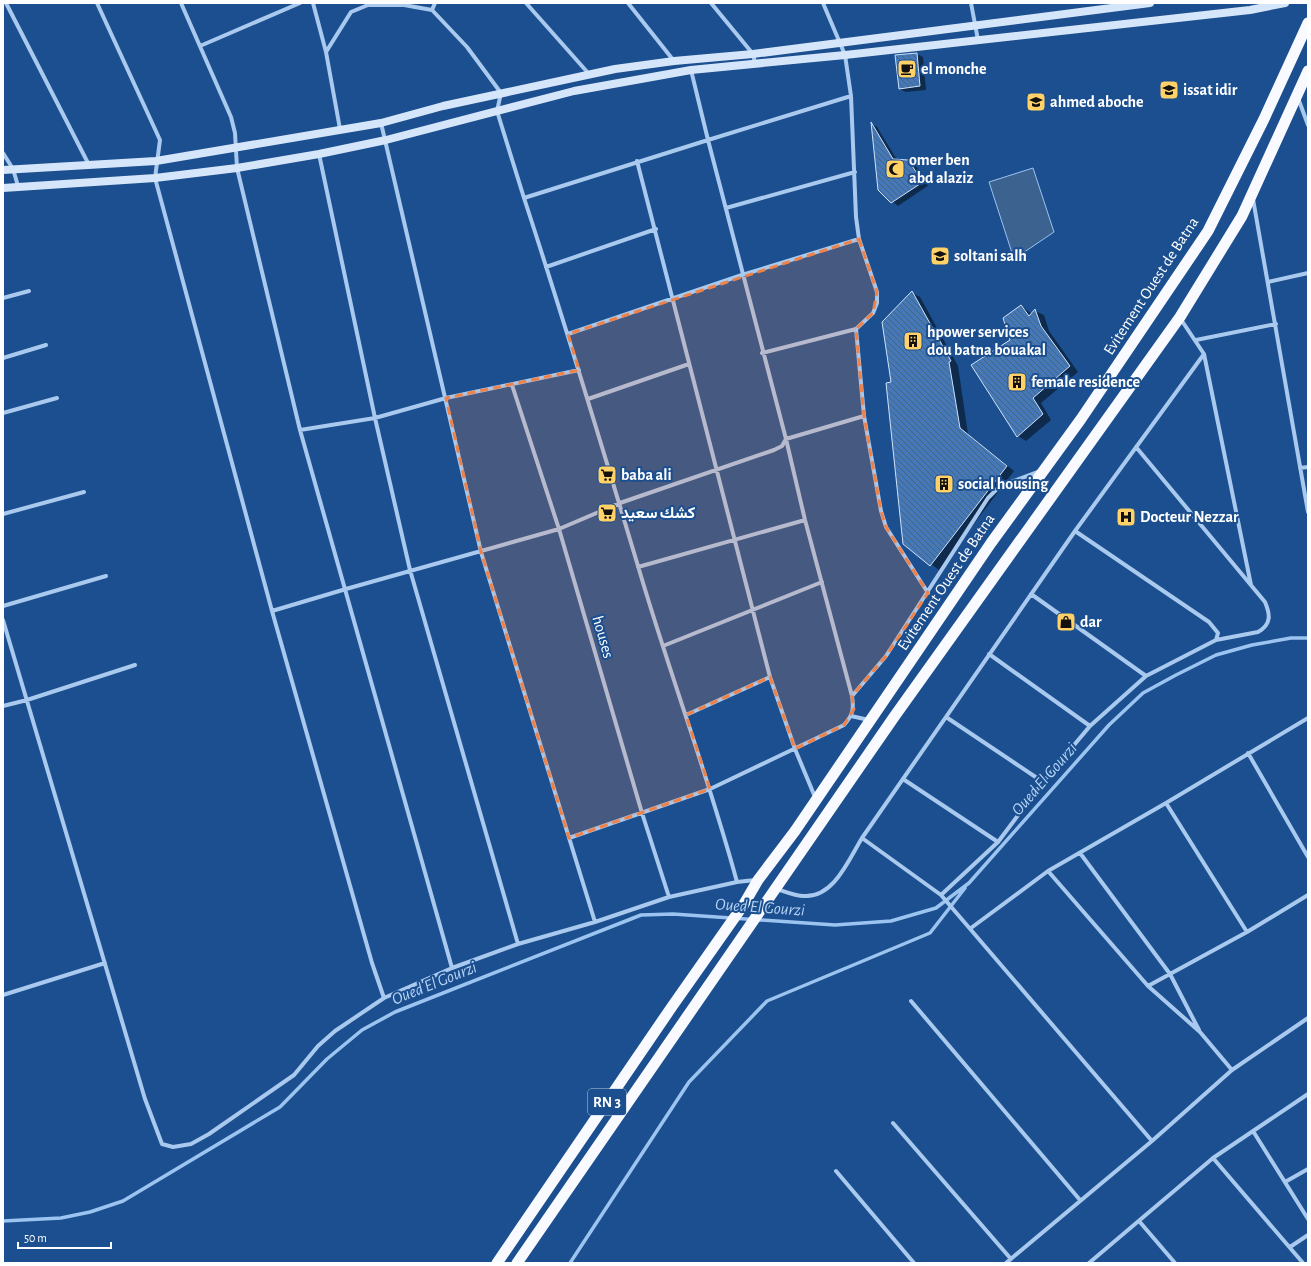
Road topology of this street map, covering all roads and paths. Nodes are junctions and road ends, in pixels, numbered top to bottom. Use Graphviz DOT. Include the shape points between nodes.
graph roads {
  1 [pos="6,3"];
  2 [pos="97,3"];
  3 [pos="181,3"];
  4 [pos="300,3"];
  5 [pos="313,3"];
  6 [pos="435,3"];
  7 [pos="526,3"];
  8 [pos="628,3"];
  9 [pos="711,3"];
  10 [pos="823,3"];
  11 [pos="971,3"];
  12 [pos="1150,3"];
  13 [pos="1285,3"];
  14 [pos="1124,5"];
  15 [pos="432,10"];
  16 [pos="1308,23"];
  17 [pos="976,24"];
  18 [pos="978,40"];
  19 [pos="841,43"];
  20 [pos="200,46"];
  21 [pos="326,52"];
  22 [pos="753,54"];
  23 [pos="845,55"];
  24 [pos="674,61"];
  25 [pos="756,64"];
  26 [pos="691,70"];
  27 [pos="1308,71"];
  28 [pos="589,74"];
  29 [pos="501,93"];
  30 [pos="851,96"];
  31 [pos="1297,96"];
  32 [pos="497,111"];
  33 [pos="381,122"];
  34 [pos="1308,125"];
  35 [pos="340,129"];
  36 [pos="386,140"];
  37 [pos="708,140"];
  38 [pos="236,146"];
  39 [pos="3,153"];
  40 [pos="319,154"];
  41 [pos="637,160"];
  42 [pos="156,161"];
  43 [pos="89,166"];
  44 [pos="237,168"];
  45 [pos="13,169"];
  46 [pos="3,170"];
  47 [pos="855,172"];
  48 [pos="155,178"];
  49 [pos="18,186"];
  50 [pos="3,188"];
  51 [pos="1252,192"];
  52 [pos="524,198"];
  53 [pos="726,208"];
  54 [pos="656,229"];
  55 [pos="859,238"];
  56 [pos="546,267"];
  57 [pos="1308,273"];
  58 [pos="742,274"];
  59 [pos="1268,282"];
  60 [pos="29,291"];
  61 [pos="3,298"];
  62 [pos="673,298"];
  63 [pos="1180,317"];
  64 [pos="1276,324"];
  65 [pos="856,329"];
  66 [pos="568,334"];
  67 [pos="1196,340"];
  68 [pos="46,345"];
  69 [pos="762,353"];
  70 [pos="1204,354"];
  71 [pos="3,358"];
  72 [pos="689,364"];
  73 [pos="579,370"];
  74 [pos="512,385"];
  75 [pos="57,398"];
  76 [pos="446,398"];
  77 [pos="588,399"];
  78 [pos="3,413"];
  79 [pos="864,416"];
  80 [pos="375,418"];
  81 [pos="300,430"];
  82 [pos="786,439"];
  83 [pos="1136,447"];
  84 [pos="1308,467"];
  85 [pos="717,468"];
  86 [pos="1300,468"];
  87 [pos="1043,471"];
  88 [pos="84,492"];
  89 [pos="620,503"];
  90 [pos="1308,512"];
  91 [pos="3,514"];
  92 [pos="805,520"];
  93 [pos="559,529"];
  94 [pos="1075,531"];
  95 [pos="735,539"];
  96 [pos="481,552"];
  97 [pos="638,567"];
  98 [pos="410,570"];
  99 [pos="106,576"];
  100 [pos="822,582"];
  101 [pos="1251,585"];
  102 [pos="346,589"];
  103 [pos="928,593"];
  104 [pos="1031,594"];
  105 [pos="3,606"];
  106 [pos="753,610"];
  107 [pos="272,611"];
  108 [pos="3,620"];
  109 [pos="1216,640"];
  110 [pos="664,646"];
  111 [pos="989,654"];
  112 [pos="135,665"];
  113 [pos="1146,676"];
  114 [pos="770,677"];
  115 [pos="852,696"];
  116 [pos="27,700"];
  117 [pos="3,706"];
  118 [pos="686,714"];
  119 [pos="851,716"];
  120 [pos="946,717"];
  121 [pos="1308,718"];
  122 [pos="871,720"];
  123 [pos="1090,726"];
  124 [pos="795,749"];
  125 [pos="1248,753"];
  126 [pos="903,779"];
  127 [pos="1043,782"];
  128 [pos="710,789"];
  129 [pos="816,800"];
  130 [pos="1166,803"];
  131 [pos="642,813"];
  132 [pos="569,838"];
  133 [pos="862,838"];
  134 [pos="998,842"];
  135 [pos="1080,853"];
  136 [pos="1308,857"];
  137 [pos="1048,871"];
  138 [pos="758,880"];
  139 [pos="737,882"];
  140 [pos="775,889"];
  141 [pos="941,895"];
  142 [pos="1308,895"];
  143 [pos="669,897"];
  144 [pos="596,922"];
  145 [pos="971,928"];
  146 [pos="1247,932"];
  147 [pos="518,944"];
  148 [pos="105,963"];
  149 [pos="452,968"];
  150 [pos="1170,974"];
  151 [pos="1148,986"];
  152 [pos="3,996"];
  153 [pos="384,998"];
  154 [pos="911,1001"];
  155 [pos="1308,1018"];
  156 [pos="1200,1032"];
  157 [pos="1232,1070"];
  158 [pos="1308,1094"];
  159 [pos="893,1124"];
  160 [pos="1253,1131"];
  161 [pos="1152,1141"];
  162 [pos="1213,1158"];
  163 [pos="1308,1168"];
  164 [pos="836,1171"];
  165 [pos="1285,1182"];
  166 [pos="1080,1200"];
  167 [pos="1308,1219"];
  168 [pos="1139,1221"];
  169 [pos="1308,1235"];
  170 [pos="1290,1247"];
  171 [pos="1011,1259"];
  172 [pos="497,1263"];
  173 [pos="517,1263"];
  174 [pos="914,1263"];
  175 [pos="1006,1263"];
  176 [pos="1089,1263"];
  177 [pos="1175,1263"];
  178 [pos="1303,1263"];
  1 -- 43 [label="street"];
  2 -- 42 [label="street" via="160,140"];
  3 -- 20 [label="street"];
  4 -- 20 [label="street"];
  5 -- 21 [label="street"];
  6 -- 15 [label="street"];
  7 -- 28 [label="street"];
  8 -- 24 [label="street"];
  9 -- 22 [label="street"];
  10 -- 19 [label="street"];
  11 -- 17 [label="street"];
  12 -- 14 [label="main road"];
  13 -- 18 [label="main road" via="1250,10"];
  14 -- 17 [label="main road"];
  15 -- 21 [label="street" via="404,5 368,5 351,12"];
  15 -- 29 [label="street" via="467,47"];
  16 -- 87 [label="highway, Evitement Ouest de Batna / RN 3" via="1208,231"];
  17 -- 18 [label="street"];
  17 -- 19 [label="main road"];
  18 -- 23 [label="main road"];
  19 -- 22 [label="main road"];
  19 -- 23 [label="street"];
  20 -- 38 [label="street" via="231,117"];
  21 -- 35 [label="street"];
  22 -- 24 [label="main road"];
  22 -- 25 [label="street"];
  23 -- 25 [label="main road"];
  23 -- 30 [label="street"];
  24 -- 28 [label="main road"];
  25 -- 26 [label="main road"];
  26 -- 32 [label="main road" via="599,85"];
  26 -- 37 [label="street"];
  27 -- 31 [label="highway, RN 3"];
  28 -- 29 [label="main road"];
  29 -- 32 [label="street"];
  29 -- 33 [label="main road"];
  30 -- 37 [label="street"];
  30 -- 47 [label="street"];
  31 -- 34 [label="street"];
  31 -- 51 [label="highway, RN 3"];
  32 -- 36 [label="main road"];
  32 -- 52 [label="street"];
  33 -- 35 [label="main road"];
  33 -- 36 [label="street"];
  35 -- 38 [label="main road"];
  36 -- 40 [label="main road"];
  36 -- 76 [label="street"];
  37 -- 41 [label="street"];
  37 -- 53 [label="street"];
  38 -- 42 [label="main road"];
  38 -- 44 [label="street"];
  39 -- 45 [label="street"];
  40 -- 44 [label="main road"];
  40 -- 80 [label="street"];
  41 -- 52 [label="street"];
  41 -- 54 [label="street"];
  42 -- 43 [label="main road"];
  42 -- 48 [label="street"];
  43 -- 45 [label="main road"];
  44 -- 48 [label="main road"];
  44 -- 81 [label="street"];
  45 -- 46 [label="main road"];
  45 -- 49 [label="street"];
  47 -- 53 [label="street"];
  47 -- 55 [label="street"];
  48 -- 49 [label="main road"];
  48 -- 107 [label="street"];
  49 -- 50 [label="main road"];
  51 -- 59 [label="street"];
  51 -- 63 [label="highway, RN 3" via="1242,216"];
  52 -- 56 [label="street"];
  53 -- 58 [label="street"];
  54 -- 56 [label="street"];
  54 -- 62 [label="street"];
  55 -- 58 [label="street"];
  55 -- 65 [label="street" via="877,292 873,313"];
  56 -- 66 [label="street"];
  57 -- 59 [label="street"];
  58 -- 62 [label="street"];
  58 -- 69 [label="street"];
  59 -- 64 [label="street"];
  60 -- 61 [label="street"];
  62 -- 66 [label="street"];
  62 -- 72 [label="street"];
  63 -- 67 [label="street"];
  63 -- 140 [label="highway, RN 3" via="894,717"];
  64 -- 67 [label="street"];
  64 -- 86 [label="street"];
  65 -- 69 [label="street"];
  65 -- 79 [label="street"];
  66 -- 73 [label="street"];
  67 -- 70 [label="street"];
  68 -- 71 [label="street"];
  69 -- 82 [label="street"];
  70 -- 83 [label="street"];
  70 -- 101 [label="street"];
  72 -- 77 [label="street"];
  72 -- 85 [label="street"];
  73 -- 74 [label="street"];
  73 -- 77 [label="street"];
  74 -- 76 [label="street"];
  74 -- 93 [label="street, houses"];
  75 -- 78 [label="street"];
  76 -- 80 [label="street"];
  76 -- 96 [label="street"];
  77 -- 89 [label="street"];
  79 -- 82 [label="street"];
  79 -- 103 [label="street" via="886,527"];
  80 -- 81 [label="street"];
  80 -- 98 [label="street"];
  81 -- 102 [label="street"];
  82 -- 85 [label="street" via="782,446 774,450"];
  82 -- 92 [label="street"];
  83 -- 94 [label="street"];
  83 -- 101 [label="street"];
  84 -- 86 [label="street"];
  85 -- 89 [label="street"];
  85 -- 95 [label="street"];
  86 -- 90 [label="street"];
  87 -- 103 [label="street" via="1000,486 993,492"];
  87 -- 122 [label="highway, Evitement Ouest de Batna / RN 3"];
  88 -- 91 [label="street"];
  89 -- 93 [label="street"];
  89 -- 97 [label="street"];
  92 -- 95 [label="street"];
  92 -- 100 [label="street"];
  93 -- 96 [label="street"];
  93 -- 131 [label="street, houses"];
  94 -- 104 [label="street"];
  94 -- 109 [label="street" via="1209,622 1218,633"];
  95 -- 97 [label="street"];
  95 -- 106 [label="street"];
  96 -- 98 [label="street"];
  96 -- 132 [label="street"];
  97 -- 110 [label="street"];
  98 -- 102 [label="street"];
  98 -- 147 [label="street"];
  99 -- 105 [label="street"];
  100 -- 106 [label="street"];
  100 -- 115 [label="street"];
  101 -- 109 [label="street" via="1265,602 1269,612 1267,625 1258,632"];
  102 -- 107 [label="street"];
  102 -- 149 [label="street"];
  103 -- 115 [label="street" via="886,656"];
  104 -- 111 [label="street"];
  104 -- 113 [label="street"];
  106 -- 110 [label="street"];
  106 -- 114 [label="street"];
  107 -- 153 [label="street"];
  108 -- 116 [label="street"];
  109 -- 113 [label="street"];
  110 -- 118 [label="street"];
  111 -- 120 [label="street"];
  111 -- 123 [label="street"];
  112 -- 116 [label="street"];
  113 -- 123 [label="street"];
  114 -- 118 [label="street"];
  114 -- 124 [label="street"];
  115 -- 119 [label="street" via="854,709"];
  116 -- 117 [label="street"];
  116 -- 148 [label="street"];
  118 -- 128 [label="street"];
  119 -- 122 [label="street"];
  119 -- 124 [label="street" via="844,725"];
  120 -- 126 [label="street"];
  120 -- 127 [label="street"];
  121 -- 125 [label="street"];
  122 -- 129 [label="highway, Evitement Ouest de Batna / RN 3"];
  123 -- 127 [label="street"];
  124 -- 128 [label="street"];
  124 -- 129 [label="street"];
  125 -- 130 [label="street"];
  125 -- 136 [label="street"];
  126 -- 133 [label="street"];
  126 -- 134 [label="street"];
  127 -- 134 [label="street"];
  128 -- 131 [label="street"];
  128 -- 139 [label="street"];
  129 -- 138 [label="highway, Evitement Ouest de Batna / RN 3"];
  130 -- 135 [label="street"];
  130 -- 146 [label="street"];
  131 -- 132 [label="street"];
  131 -- 143 [label="street, houses"];
  132 -- 144 [label="street"];
  133 -- 140 [label="street" via="836,881 824,892 805,896"];
  133 -- 141 [label="street"];
  134 -- 141 [label="street"];
  135 -- 137 [label="street"];
  135 -- 150 [label="street"];
  137 -- 145 [label="street"];
  137 -- 151 [label="street"];
  138 -- 139 [label="street"];
  138 -- 172 [label="highway, Evitement Ouest de Batna / RN 3"];
  139 -- 143 [label="street"];
  140 -- 173 [label="highway, RN 3"];
  141 -- 145 [label="street"];
  142 -- 146 [label="street"];
  143 -- 144 [label="street"];
  144 -- 147 [label="street"];
  145 -- 161 [label="street"];
  146 -- 150 [label="street"];
  147 -- 149 [label="street"];
  148 -- 152 [label="street"];
  148 -- 153 [label="street" via="157,1132 162,1144 173,1147 191,1144 265,1096 294,1075 318,1046 335,1031"];
  149 -- 153 [label="street"];
  150 -- 151 [label="street"];
  150 -- 156 [label="street"];
  151 -- 156 [label="street"];
  154 -- 166 [label="street"];
  155 -- 157 [label="street"];
  156 -- 157 [label="street"];
  157 -- 161 [label="street"];
  158 -- 160 [label="street"];
  159 -- 171 [label="street"];
  160 -- 162 [label="street"];
  160 -- 165 [label="street"];
  161 -- 166 [label="street"];
  162 -- 168 [label="street"];
  162 -- 170 [label="street"];
  163 -- 165 [label="street"];
  164 -- 174 [label="street"];
  165 -- 167 [label="street"];
  166 -- 171 [label="street"];
  168 -- 176 [label="street"];
  168 -- 177 [label="street"];
  169 -- 170 [label="street"];
  170 -- 178 [label="street"];
  171 -- 175 [label="street"];
}
